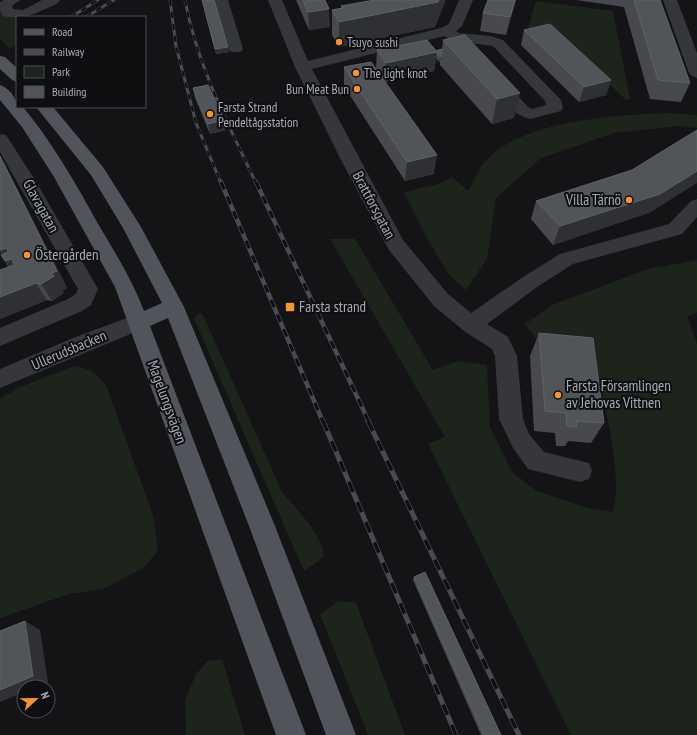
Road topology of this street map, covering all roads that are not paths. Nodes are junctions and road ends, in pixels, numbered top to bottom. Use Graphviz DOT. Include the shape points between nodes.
graph roads {
  1 [pos="13,0"];
  2 [pos="53,0"];
  3 [pos="221,0"];
  4 [pos="275,0"];
  5 [pos="466,0"];
  6 [pos="670,0"];
  7 [pos="451,34"];
  8 [pos="236,49"];
  9 [pos="0,60"];
  10 [pos="303,67"];
  11 [pos="697,73"];
  12 [pos="16,76"];
  13 [pos="0,90"];
  14 [pos="45,108"];
  15 [pos="0,139"];
  16 [pos="697,205"];
  17 [pos="174,306"];
  18 [pos="138,322"];
  19 [pos="471,324"];
  20 [pos="0,337"];
  21 [pos="0,379"];
  22 [pos="580,471"];
  23 [pos="291,735"];
  24 [pos="341,735"];
  1 -- 2 [label="street" via="5,5 8,13 25,14"];
  3 -- 8 [label="street"];
  4 -- 10 [label="street, Brattforsgatan"];
  5 -- 7 [label="street"];
  6 -- 11 [label="street"];
  7 -- 7 [label="street" via="498,43 553,100 555,108 530,114 522,110"];
  7 -- 10 [label="street"];
  9 -- 12 [label="main road"];
  10 -- 19 [label="street, Brattforsgatan" via="396,245 441,300"];
  13 -- 18 [label="main road, Magelungsvägen" via="28,124 62,176 125,288"];
  14 -- 17 [label="main road" via="104,184 132,227"];
  15 -- 20 [label="street, Glavagatan" via="88,289 84,299 75,305"];
  16 -- 19 [label="street" via="675,229 567,259"];
  17 -- 18 [label="main road"];
  17 -- 24 [label="main road" via="262,526"];
  18 -- 21 [label="street, Ullerudsbacken"];
  18 -- 23 [label="main road, Magelungsvägen"];
  19 -- 22 [label="street, Brattforsgatan" via="500,343 506,356 511,419 521,441 537,461"];
}
